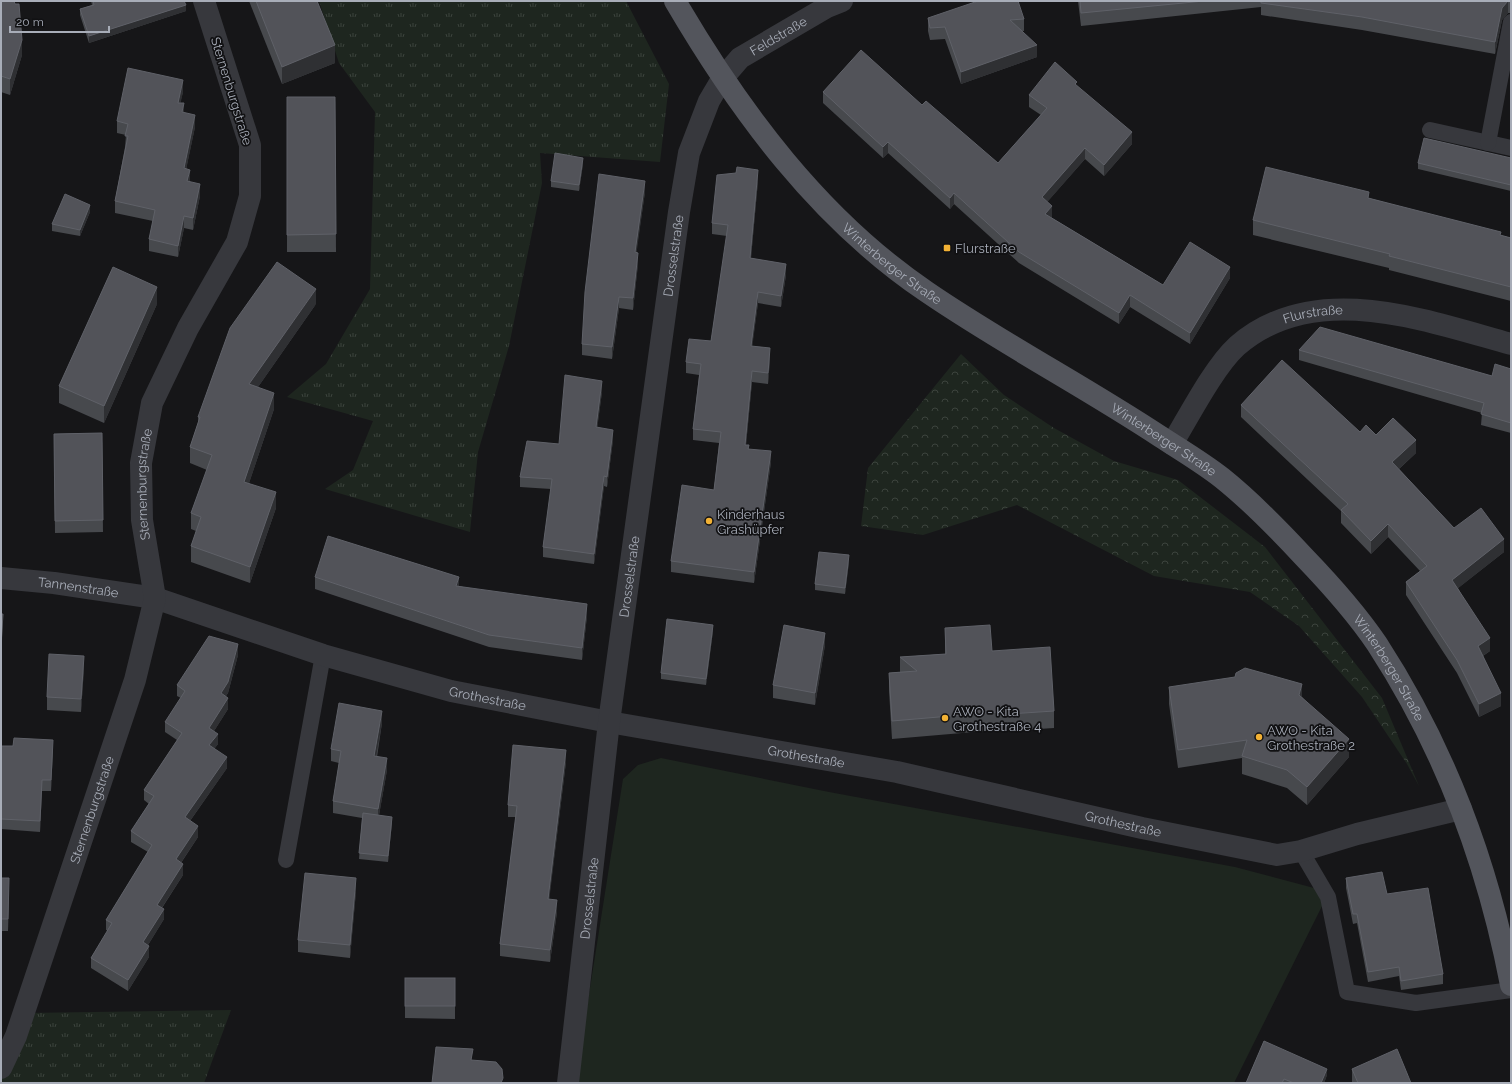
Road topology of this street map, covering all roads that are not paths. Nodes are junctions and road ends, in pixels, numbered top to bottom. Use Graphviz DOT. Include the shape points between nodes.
graph roads {
  1 [pos="204,1"];
  2 [pos="675,1"];
  3 [pos="842,1"];
  4 [pos="1511,22"];
  5 [pos="722,79"];
  6 [pos="1430,130"];
  7 [pos="1488,143"];
  8 [pos="1511,148"];
  9 [pos="1511,344"];
  10 [pos="1172,444"];
  11 [pos="1,578"];
  12 [pos="156,598"];
  13 [pos="324,655"];
  14 [pos="609,722"];
  15 [pos="1461,809"];
  16 [pos="1301,852"];
  17 [pos="286,860"];
  18 [pos="1511,986"];
  19 [pos="1511,990"];
  20 [pos="1,1068"];
  21 [pos="568,1083"];
  1 -- 12 [label="street, Sternenburgstraße" via="250,145 250,196 237,242 188,328 152,403 141,463 142,520"];
  2 -- 5 [label="main road, Winterberger Straße"];
  3 -- 5 [label="street, Feldstraße" via="827,7 740,58"];
  4 -- 7 [label="lane"];
  5 -- 10 [label="main road, Winterberger Straße" via="820,201 846,228 881,257 968,319"];
  5 -- 14 [label="street, Drosselstraße" via="709,101 689,153"];
  6 -- 7 [label="lane"];
  7 -- 8 [label="lane"];
  9 -- 10 [label="street, Flurstraße" via="1407,316 1367,310 1300,313 1270,323 1236,347 1216,372"];
  10 -- 15 [label="main road, Winterberger Straße" via="1221,477 1273,523 1349,606 1376,643 1404,689"];
  11 -- 12 [label="street, Tannenstraße"];
  12 -- 13 [label="street, Grothestraße"];
  12 -- 20 [label="street, Sternenburgstraße" via="135,680 16,1036"];
  13 -- 14 [label="street, Grothestraße" via="451,691"];
  13 -- 17 [label="lane"];
  14 -- 16 [label="street, Grothestraße" via="897,772 1142,828 1277,855"];
  14 -- 21 [label="street, Drosselstraße"];
  15 -- 16 [label="street, Grothestraße" via="1357,834"];
  15 -- 18 [label="main road, Winterberger Straße" via="1484,872 1502,939"];
  16 -- 19 [label="lane" via="1328,897 1347,992 1416,1003"];
}
